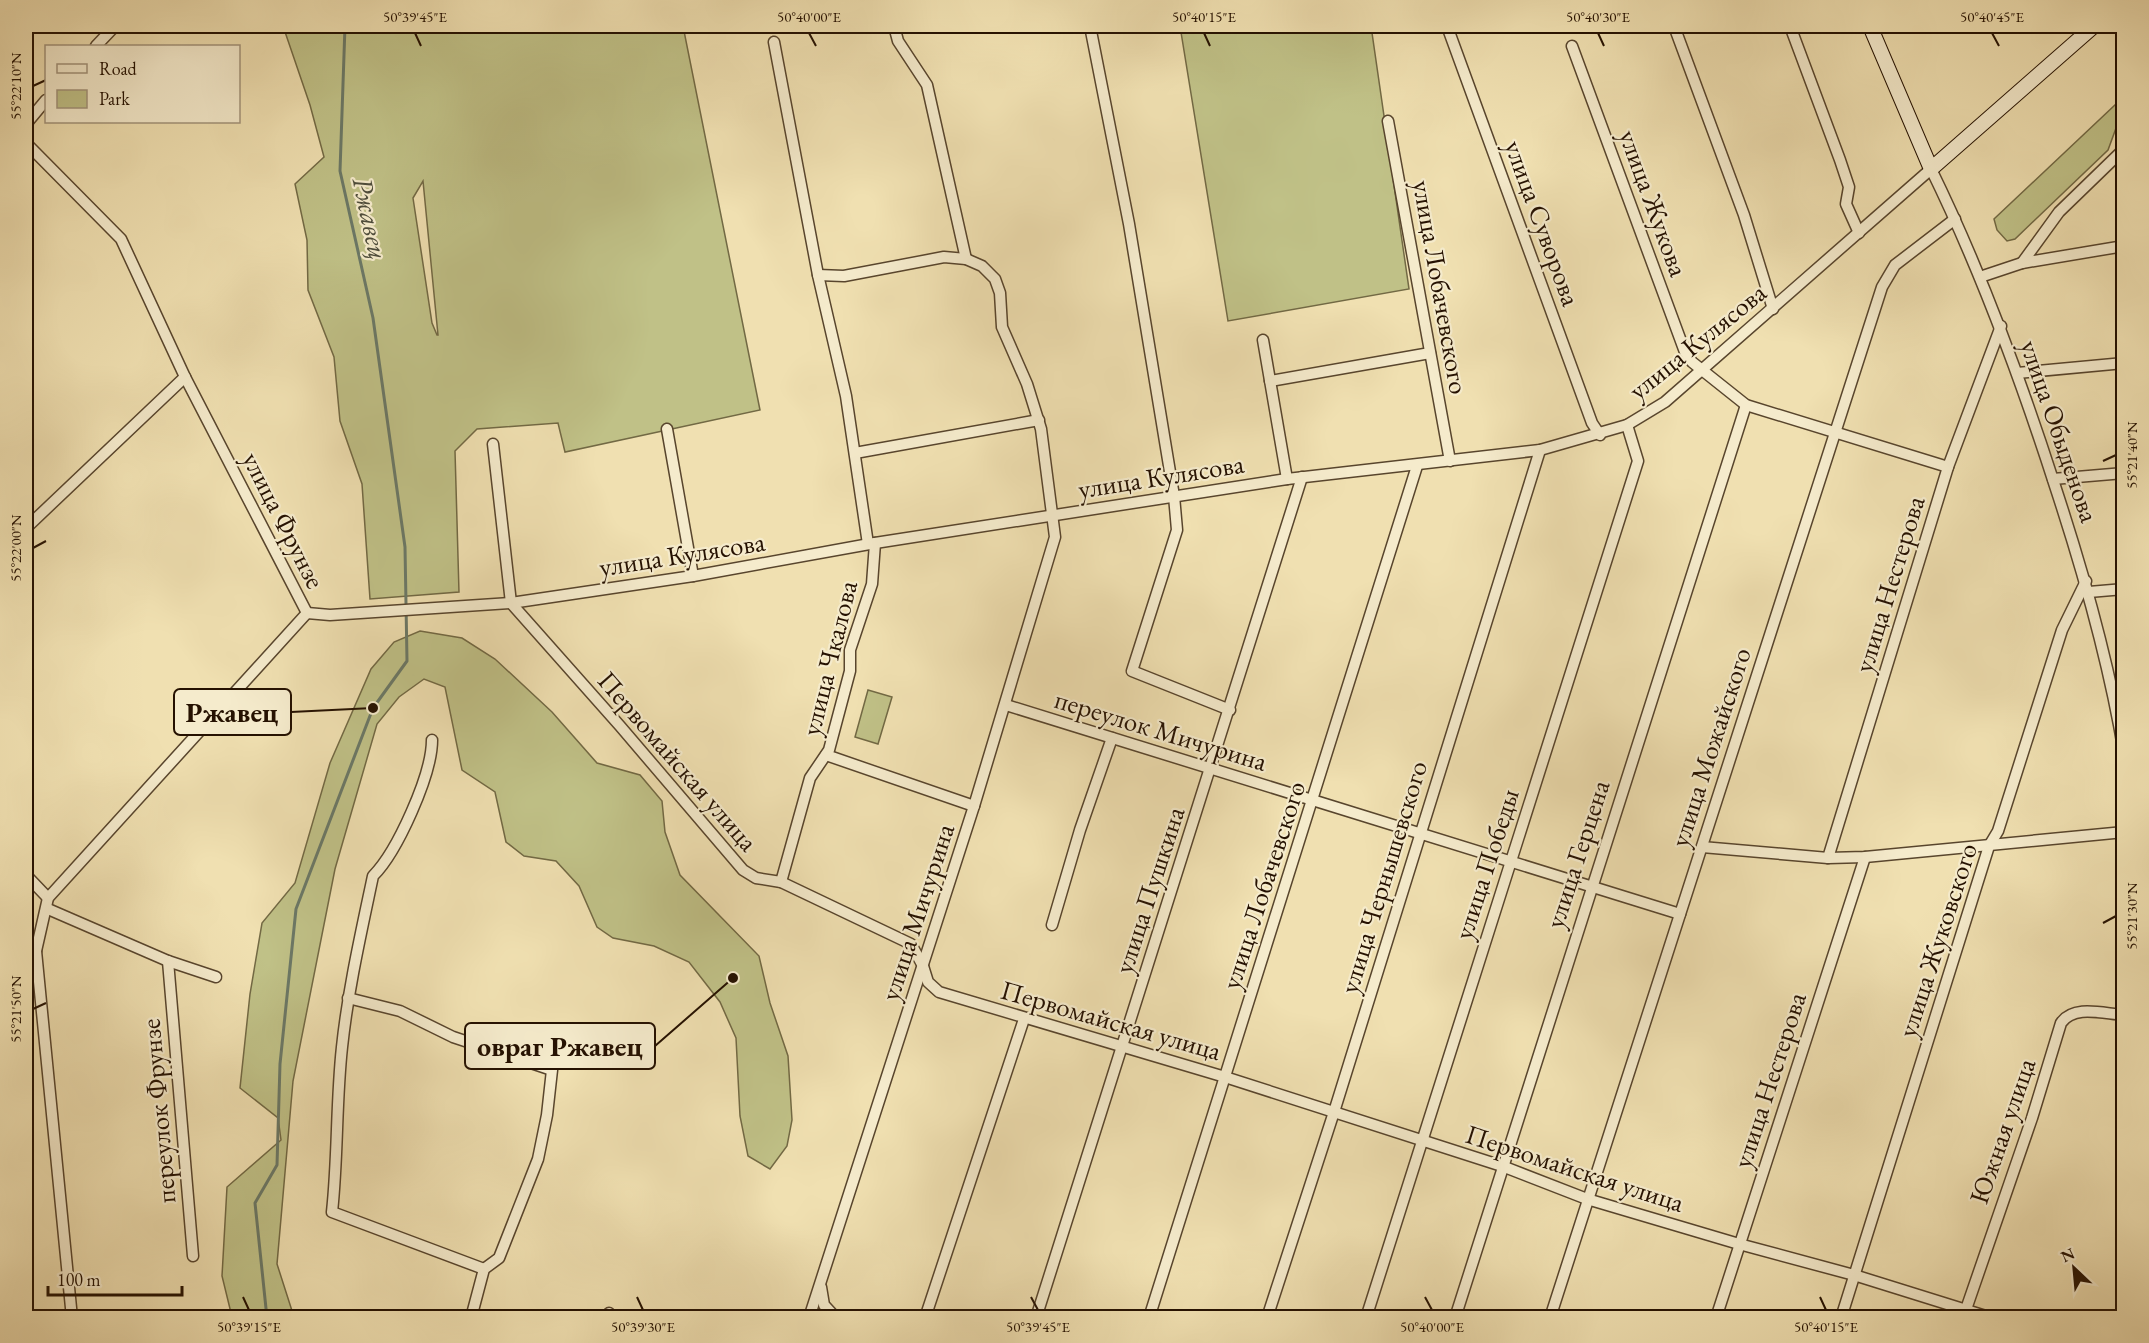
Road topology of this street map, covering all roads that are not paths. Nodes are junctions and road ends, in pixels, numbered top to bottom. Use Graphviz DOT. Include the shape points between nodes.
graph roads {
  1 [pos="115,26"];
  2 [pos="894,26"];
  3 [pos="1090,26"];
  4 [pos="1447,26"];
  5 [pos="1674,26"];
  6 [pos="1790,26"];
  7 [pos="1870,26"];
  8 [pos="2094,26"];
  9 [pos="774,42"];
  10 [pos="97,45"];
  11 [pos="1572,45"];
  12 [pos="45,101"];
  13 [pos="1388,121"];
  14 [pos="26,123"];
  15 [pos="26,143"];
  16 [pos="2124,149"];
  17 [pos="1931,169"];
  18 [pos="1955,219"];
  19 [pos="1859,233"];
  20 [pos="2124,246"];
  21 [pos="966,259"];
  22 [pos="2022,263"];
  23 [pos="818,275"];
  24 [pos="1980,277"];
  25 [pos="1773,309"];
  26 [pos="2001,326"];
  27 [pos="1263,340"];
  28 [pos="1430,353"];
  29 [pos="2124,363"];
  30 [pos="1703,370"];
  31 [pos="2017,373"];
  32 [pos="186,377"];
  33 [pos="1270,381"];
  34 [pos="1746,405"];
  35 [pos="1039,420"];
  36 [pos="1627,425"];
  37 [pos="667,429"];
  38 [pos="1836,434"];
  39 [pos="1600,435"];
  40 [pos="492,444"];
  41 [pos="1540,450"];
  42 [pos="855,453"];
  43 [pos="1450,461"];
  44 [pos="1417,466"];
  45 [pos="1948,467"];
  46 [pos="2124,473"];
  47 [pos="1302,477"];
  48 [pos="1287,479"];
  49 [pos="2053,479"];
  50 [pos="1174,496"];
  51 [pos="1054,517"];
  52 [pos="27,525"];
  53 [pos="872,544"];
  54 [pos="693,576"];
  55 [pos="2088,586"];
  56 [pos="2124,589"];
  57 [pos="511,603"];
  58 [pos="307,613"];
  59 [pos="2119,698"];
  60 [pos="1006,705"];
  61 [pos="1230,710"];
  62 [pos="1112,738"];
  63 [pos="432,740"];
  64 [pos="2124,753"];
  65 [pos="826,755"];
  66 [pos="1211,770"];
  67 [pos="1313,802"];
  68 [pos="974,806"];
  69 [pos="2124,832"];
  70 [pos="1420,835"];
  71 [pos="1989,846"];
  72 [pos="1702,847"];
  73 [pos="1865,857"];
  74 [pos="1828,858"];
  75 [pos="1510,864"];
  76 [pos="26,875"];
  77 [pos="781,882"];
  78 [pos="1591,886"];
  79 [pos="48,903"];
  80 [pos="1680,914"];
  81 [pos="1052,926"];
  82 [pos="36,951"];
  83 [pos="168,961"];
  84 [pos="924,966"];
  85 [pos="26,973"];
  86 [pos="216,977"];
  87 [pos="348,999"];
  88 [pos="2124,1015"];
  89 [pos="1024,1019"];
  90 [pos="1122,1046"];
  91 [pos="1225,1077"];
  92 [pos="1334,1112"];
  93 [pos="1421,1141"];
  94 [pos="1502,1166"];
  95 [pos="1587,1199"];
  96 [pos="1739,1244"];
  97 [pos="193,1256"];
  98 [pos="484,1269"];
  99 [pos="1854,1275"];
  100 [pos="821,1283"];
  101 [pos="1965,1314"];
  102 [pos="72,1317"];
  103 [pos="471,1317"];
  104 [pos="809,1317"];
  105 [pos="836,1317"];
  106 [pos="926,1317"];
  107 [pos="1036,1317"];
  108 [pos="1149,1317"];
  109 [pos="1267,1317"];
  110 [pos="1366,1317"];
  111 [pos="1455,1317"];
  112 [pos="1550,1317"];
  113 [pos="1716,1317"];
  114 [pos="1841,1317"];
  115 [pos="1992,1317"];
  1 -- 10 [label="street"];
  2 -- 21 [label="street" via="898,41 927,85"];
  3 -- 50 [label="street" via="1129,224"];
  4 -- 39 [label="street, улица Суворова" via="1592,423"];
  5 -- 25 [label="street" via="1744,215"];
  6 -- 19 [label="street" via="1849,187 1846,204"];
  7 -- 17 [label="street"];
  8 -- 17 [label="street"];
  9 -- 23 [label="street, улица Чкалова"];
  11 -- 30 [label="street, улица Жукова" via="1685,352"];
  12 -- 14 [label="street"];
  13 -- 28 [label="street, улица Лобачевского"];
  15 -- 32 [label="street, улица Фрунзе" via="121,239"];
  16 -- 22 [label="street" via="2059,212"];
  17 -- 18 [label="street, улица Обыденова"];
  17 -- 19 [label="street, улица Кулясова"];
  18 -- 24 [label="street, улица Обыденова"];
  18 -- 38 [label="street, улица Можайского" via="1895,265 1882,287"];
  19 -- 25 [label="street, улица Кулясова"];
  20 -- 22 [label="street"];
  21 -- 23 [label="street" via="944,257 844,276"];
  21 -- 35 [label="street, улица Мичурина" via="982,266 995,279 1002,327"];
  22 -- 24 [label="street"];
  23 -- 42 [label="street, улица Чкалова"];
  24 -- 26 [label="street, улица Обыденова"];
  25 -- 30 [label="street, улица Кулясова"];
  26 -- 31 [label="street, улица Обыденова"];
  26 -- 45 [label="street, улица Нестерова"];
  27 -- 33 [label="street"];
  28 -- 33 [label="street"];
  28 -- 43 [label="street, улица Лобачевского"];
  29 -- 31 [label="street"];
  30 -- 34 [label="street, улица Жукова"];
  30 -- 36 [label="street, улица Кулясова" via="1665,402"];
  31 -- 49 [label="street, улица Обыденова"];
  32 -- 52 [label="street"];
  32 -- 58 [label="street, улица Фрунзе"];
  33 -- 48 [label="street"];
  34 -- 38 [label="street"];
  34 -- 78 [label="street, улица Герцена"];
  35 -- 42 [label="street"];
  35 -- 51 [label="street, улица Мичурина"];
  36 -- 39 [label="street, улица Кулясова"];
  36 -- 75 [label="street, улица Победы" via="1638,461"];
  37 -- 54 [label="street"];
  38 -- 45 [label="street"];
  38 -- 72 [label="street, улица Можайского"];
  39 -- 41 [label="street, улица Кулясова"];
  40 -- 57 [label="street"];
  41 -- 43 [label="street, улица Кулясова"];
  41 -- 70 [label="street, улица Чернышевского"];
  42 -- 53 [label="street, улица Чкалова"];
  43 -- 44 [label="street, улица Кулясова"];
  44 -- 47 [label="street, улица Кулясова"];
  44 -- 67 [label="street, улица Лобачевского"];
  45 -- 74 [label="street, улица Нестерова"];
  46 -- 49 [label="street"];
  47 -- 48 [label="street, улица Кулясова"];
  47 -- 61 [label="street, улица Пушкина"];
  48 -- 50 [label="street, улица Кулясова"];
  49 -- 55 [label="street, улица Обыденова"];
  50 -- 51 [label="street, улица Кулясова"];
  50 -- 61 [label="street" via="1177,530 1132,671"];
  51 -- 53 [label="street, улица Кулясова"];
  51 -- 60 [label="street, улица Мичурина" via="1055,537"];
  53 -- 54 [label="street, улица Кулясова"];
  53 -- 65 [label="street, улица Чкалова" via="872,584 850,650 850,671"];
  54 -- 57 [label="street, улица Кулясова"];
  55 -- 56 [label="street"];
  55 -- 59 [label="street, улица Обыденова"];
  55 -- 71 [label="street, улица Жуковского" via="2062,630 1998,831"];
  57 -- 58 [label="street, улица Кулясова" via="330,615"];
  57 -- 77 [label="street, Первомайская улица" via="743,870 756,878"];
  58 -- 79 [label="street, улица Фрунзе"];
  59 -- 64 [label="street, улица Обыденова"];
  60 -- 62 [label="street, переулок Мичурина"];
  60 -- 68 [label="street, улица Мичурина"];
  61 -- 66 [label="street, улица Пушкина"];
  62 -- 66 [label="street, переулок Мичурина"];
  62 -- 81 [label="street"];
  63 -- 87 [label="street" via="432,758 416,798 384,865 373,876"];
  65 -- 68 [label="street"];
  65 -- 77 [label="street, улица Чкалова" via="810,778"];
  66 -- 67 [label="street, переулок Мичурина"];
  66 -- 90 [label="street, улица Пушкина"];
  67 -- 70 [label="street, переулок Мичурина"];
  67 -- 91 [label="street, улица Лобачевского"];
  68 -- 84 [label="street, улица Мичурина"];
  69 -- 71 [label="street"];
  70 -- 75 [label="street, переулок Мичурина"];
  70 -- 92 [label="street, улица Чернышевского"];
  71 -- 73 [label="street"];
  71 -- 99 [label="street, улица Жуковского"];
  72 -- 74 [label="street"];
  72 -- 80 [label="street, улица Можайского"];
  73 -- 74 [label="street"];
  73 -- 96 [label="street, улица Нестерова"];
  75 -- 78 [label="street, переулок Мичурина"];
  75 -- 93 [label="street, улица Победы"];
  76 -- 79 [label="street"];
  77 -- 84 [label="street, Первомайская улица" via="911,944"];
  78 -- 80 [label="street, переулок Мичурина"];
  78 -- 94 [label="street, улица Герцена"];
  79 -- 82 [label="street, улица Фрунзе"];
  79 -- 83 [label="street"];
  80 -- 95 [label="street, улица Можайского"];
  82 -- 85 [label="street, улица Фрунзе"];
  82 -- 102 [label="street, улица Фрунзе"];
  83 -- 86 [label="street"];
  83 -- 97 [label="street, переулок Фрунзе"];
  84 -- 89 [label="street, Первомайская улица" via="928,982 939,992"];
  84 -- 100 [label="street, улица Мичурина"];
  87 -- 98 [label="street" via="341,1050 338,1159 332,1212"];
  87 -- 98 [label="street" via="400,1011 453,1037 552,1070 548,1115 538,1159 499,1258"];
  88 -- 101 [label="street, Южная улица" via="2077,1012 2061,1023"];
  89 -- 90 [label="street, Первомайская улица"];
  89 -- 106 [label="street"];
  90 -- 91 [label="street, Первомайская улица"];
  90 -- 107 [label="street, улица Пушкина"];
  91 -- 92 [label="street, Первомайская улица"];
  91 -- 108 [label="street, улица Лобачевского"];
  92 -- 93 [label="street, Первомайская улица"];
  92 -- 109 [label="street, улица Чернышевского"];
  93 -- 94 [label="street, Первомайская улица"];
  93 -- 110 [label="street, улица Победы"];
  94 -- 95 [label="street, Первомайская улица"];
  94 -- 111 [label="street, улица Герцена"];
  95 -- 96 [label="street, Первомайская улица"];
  95 -- 112 [label="street, улица Можайского"];
  96 -- 99 [label="street, Первомайская улица"];
  96 -- 113 [label="street, улица Нестерова"];
  98 -- 103 [label="street"];
  99 -- 101 [label="street, Первомайская улица"];
  99 -- 114 [label="street, улица Жуковского"];
  100 -- 104 [label="street, улица Мичурина"];
  100 -- 105 [label="street" via="824,1305"];
  101 -- 115 [label="street, Первомайская улица"];
}
